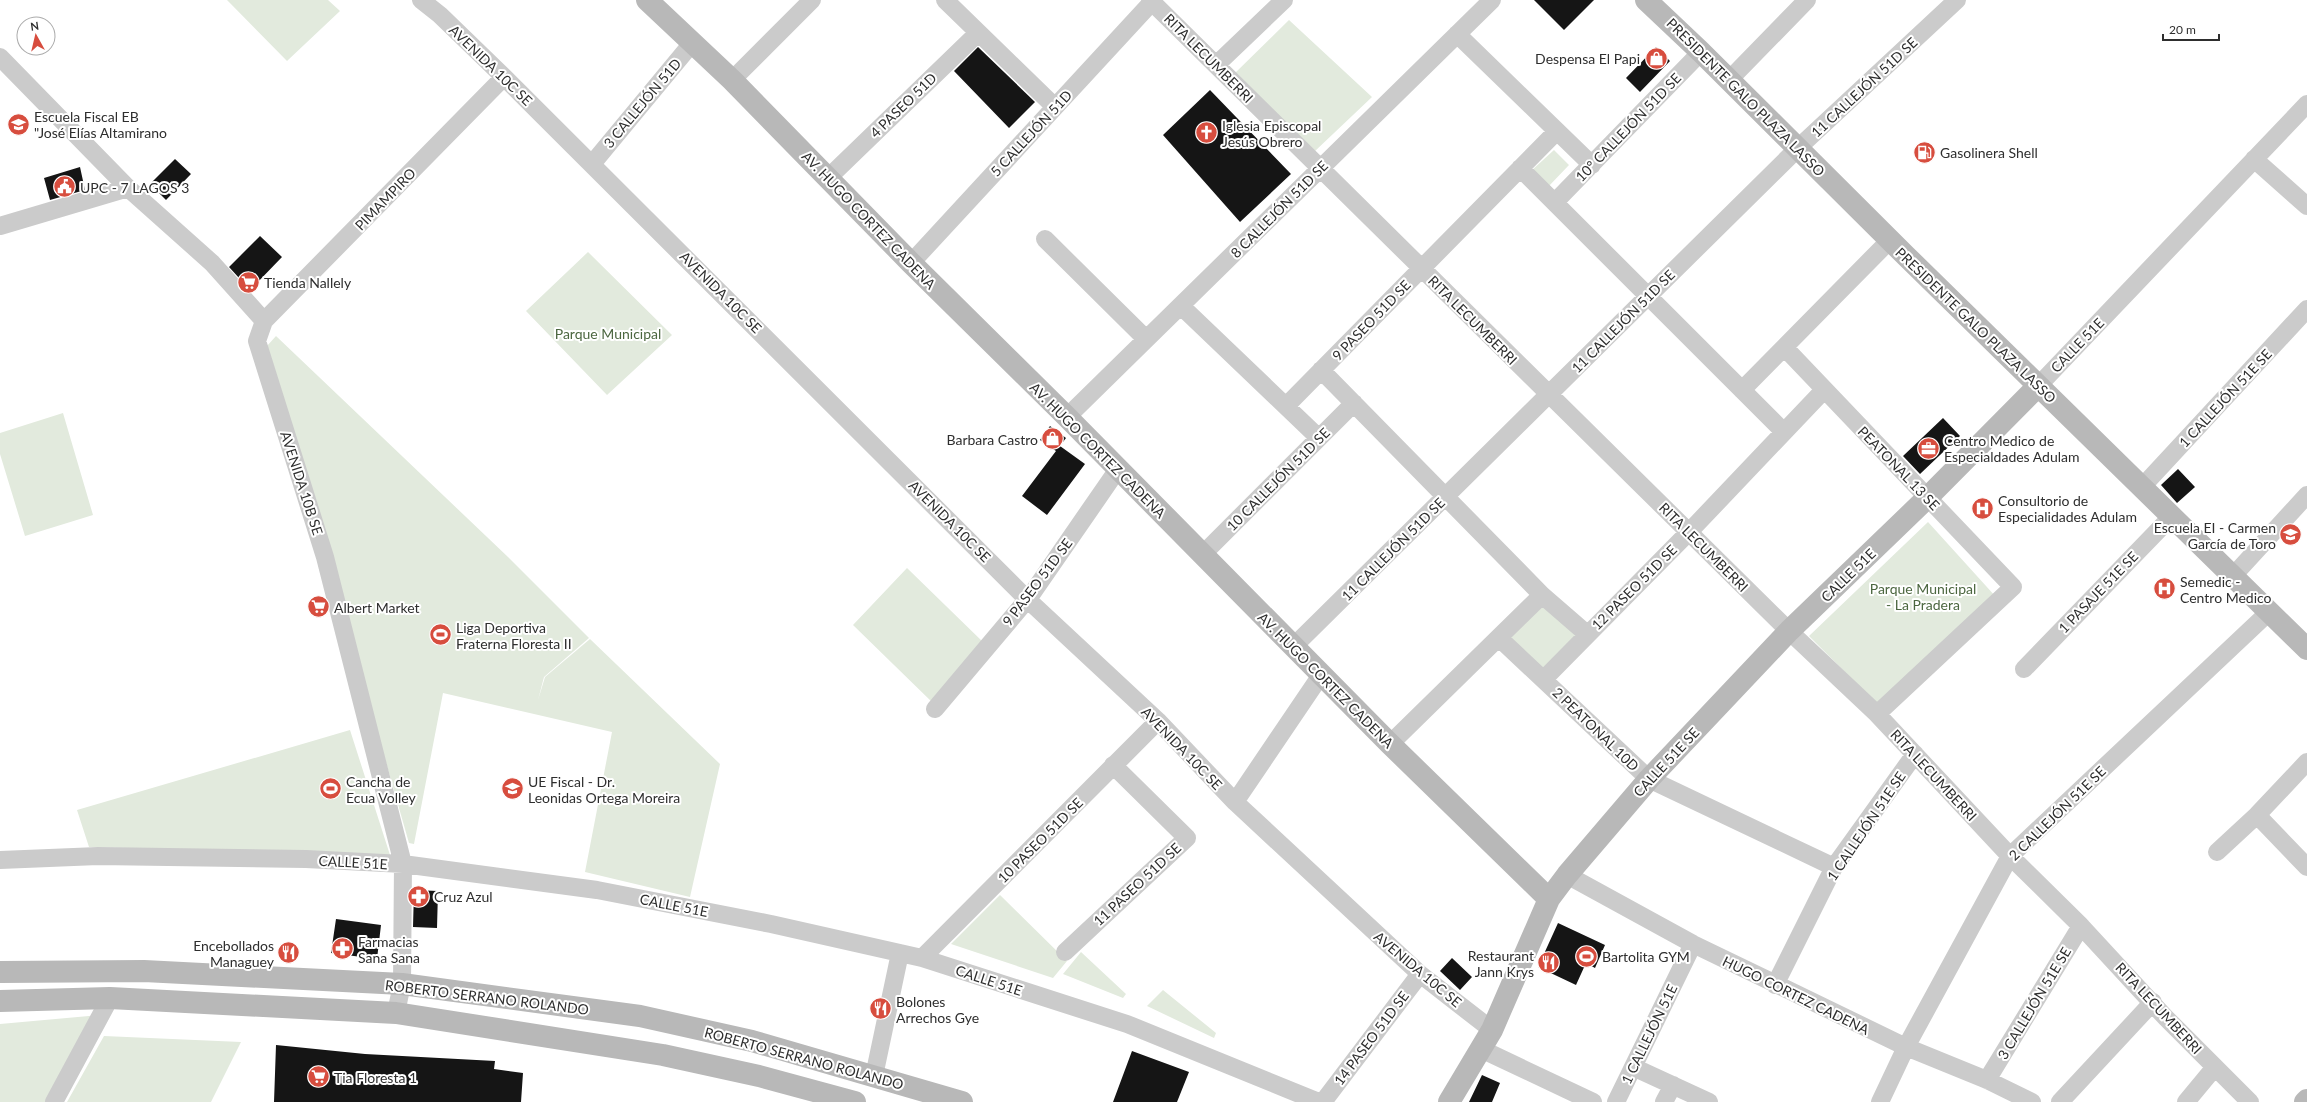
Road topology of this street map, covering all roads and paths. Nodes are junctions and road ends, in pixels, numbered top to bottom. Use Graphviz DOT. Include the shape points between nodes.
graph roads {
  1 [pos="421,0"];
  2 [pos="647,0"];
  3 [pos="812,0"];
  4 [pos="945,0"];
  5 [pos="1284,0"];
  6 [pos="1492,0"];
  7 [pos="1807,0"];
  8 [pos="1957,0"];
  9 [pos="1151,1"];
  10 [pos="1652,2"];
  11 [pos="978,32"];
  12 [pos="1457,34"];
  13 [pos="693,42"];
  14 [pos="1701,52"];
  15 [pos="0,57"];
  16 [pos="1216,65"];
  17 [pos="504,77"];
  18 [pos="732,80"];
  19 [pos="1729,80"];
  20 [pos="2307,104"];
  21 [pos="1055,107"];
  22 [pos="1556,131"];
  23 [pos="1798,148"];
  24 [pos="2254,159"];
  25 [pos="592,164"];
  26 [pos="1592,164"];
  27 [pos="1320,168"];
  28 [pos="1520,168"];
  29 [pos="828,178"];
  30 [pos="128,188"];
  31 [pos="1555,202"];
  32 [pos="2307,206"];
  33 [pos="0,226"];
  34 [pos="1045,239"];
  35 [pos="1890,240"];
  36 [pos="911,263"];
  37 [pos="1421,268"];
  38 [pos="1648,297"];
  39 [pos="1181,306"];
  40 [pos="2307,309"];
  41 [pos="264,321"];
  42 [pos="1146,339"];
  43 [pos="1785,348"];
  44 [pos="1321,370"];
  45 [pos="2038,386"];
  46 [pos="1742,390"];
  47 [pos="1824,390"];
  48 [pos="1549,394"];
  49 [pos="1354,403"];
  50 [pos="1286,406"];
  51 [pos="1067,417"];
  52 [pos="1784,432"];
  53 [pos="1319,438"];
  54 [pos="1118,469"];
  55 [pos="2142,487"];
  56 [pos="2307,495"];
  57 [pos="1446,497"];
  58 [pos="1927,498"];
  59 [pos="2172,516"];
  60 [pos="1689,532"];
  61 [pos="1202,555"];
  62 [pos="2233,576"];
  63 [pos="1542,594"];
  64 [pos="1027,599"];
  65 [pos="2269,612"];
  66 [pos="1789,632"];
  67 [pos="1587,634"];
  68 [pos="1499,638"];
  69 [pos="1294,646"];
  70 [pos="2307,649"];
  71 [pos="2024,669"];
  72 [pos="1321,675"];
  73 [pos="1544,679"];
  74 [pos="935,709"];
  75 [pos="1877,714"];
  76 [pos="1158,721"];
  77 [pos="1390,744"];
  78 [pos="1915,754"];
  79 [pos="2307,762"];
  80 [pos="1114,765"];
  81 [pos="1649,779"];
  82 [pos="1235,802"];
  83 [pos="2257,815"];
  84 [pos="2217,852"];
  85 [pos="2010,856"];
  86 [pos="0,860"];
  87 [pos="403,864"];
  88 [pos="1834,867"];
  89 [pos="2307,867"];
  90 [pos="1566,874"];
  91 [pos="1549,899"];
  92 [pos="2081,926"];
  93 [pos="1693,944"];
  94 [pos="1065,952"];
  95 [pos="900,953"];
  96 [pos="922,958"];
  97 [pos="0,972"];
  98 [pos="1420,974"];
  99 [pos="402,984"];
  100 [pos="1775,985"];
  101 [pos="110,998"];
  102 [pos="0,1001"];
  103 [pos="2153,1002"];
  104 [pos="396,1014"];
  105 [pos="1492,1030"];
  106 [pos="1906,1047"];
  107 [pos="1481,1049"];
  108 [pos="1633,1067"];
  109 [pos="2215,1067"];
  110 [pos="874,1076"];
  111 [pos="1987,1080"];
  112 [pos="1673,1085"];
  113 [pos="54,1102"];
  114 [pos="855,1102"];
  115 [pos="962,1102"];
  116 [pos="1319,1102"];
  117 [pos="1323,1102"];
  118 [pos="1449,1102"];
  119 [pos="1593,1102"];
  120 [pos="1616,1102"];
  121 [pos="1664,1102"];
  122 [pos="1709,1102"];
  123 [pos="1880,1102"];
  124 [pos="2032,1102"];
  125 [pos="2060,1102"];
  126 [pos="2186,1102"];
  127 [pos="2250,1102"];
  1 -- 17 [label="street, AVENIDA 10C SE"];
  2 -- 13 [label="street, AV. HUGO CORTEZ CADENA"];
  3 -- 18 [label="street"];
  4 -- 11 [label="street"];
  5 -- 16 [label="street"];
  6 -- 12 [label="street, 8 CALLEJÓN 51D SE"];
  7 -- 19 [label="street"];
  8 -- 23 [label="street, 11 CALLEJÓN 51D SE"];
  9 -- 16 [label="street, RITA LECUMBERRI"];
  9 -- 21 [label="street, 5 CALLEJÓN 51D"];
  10 -- 14 [label="street, PRESIDENTE GALO PLAZA LASSO"];
  11 -- 21 [label="street"];
  11 -- 29 [label="street, 4 PASEO 51D"];
  12 -- 22 [label="street"];
  12 -- 27 [label="street, 8 CALLEJÓN 51D SE"];
  13 -- 18 [label="street, AV. HUGO CORTEZ CADENA"];
  13 -- 25 [label="street, 3 CALLEJÓN 51D"];
  14 -- 19 [label="street, PRESIDENTE GALO PLAZA LASSO"];
  14 -- 26 [label="street, 10° CALLEJÓN 51D SE"];
  15 -- 30 [label="street"];
  16 -- 27 [label="street, RITA LECUMBERRI"];
  17 -- 25 [label="street, AVENIDA 10C SE"];
  17 -- 41 [label="street, PIMAMPIRO"];
  18 -- 29 [label="street, AV. HUGO CORTEZ CADENA"];
  19 -- 23 [label="street, PRESIDENTE GALO PLAZA LASSO"];
  20 -- 24 [label="street, CALLE 51E"];
  21 -- 36 [label="street, 5 CALLEJÓN 51D"];
  22 -- 26 [label="street"];
  22 -- 28 [label="street, 9 PASEO 51D SE"];
  23 -- 35 [label="street, PRESIDENTE GALO PLAZA LASSO"];
  23 -- 38 [label="street, 11 CALLEJÓN 51D SE"];
  24 -- 32 [label="street"];
  24 -- 45 [label="street, CALLE 51E"];
  25 -- 64 [label="street, AVENIDA 10C SE"];
  26 -- 31 [label="street, 10° CALLEJÓN 51D SE"];
  27 -- 37 [label="street, RITA LECUMBERRI"];
  27 -- 39 [label="street, 8 CALLEJÓN 51D SE"];
  28 -- 31 [label="street"];
  28 -- 37 [label="street, 9 PASEO 51D SE"];
  29 -- 36 [label="street, AV. HUGO CORTEZ CADENA"];
  30 -- 33 [label="street"];
  30 -- 41 [label="street" via="212,263"];
  31 -- 38 [label="street"];
  34 -- 42 [label="street"];
  35 -- 43 [label="street"];
  35 -- 45 [label="street, PRESIDENTE GALO PLAZA LASSO"];
  36 -- 51 [label="street, AV. HUGO CORTEZ CADENA"];
  37 -- 44 [label="street, 9 PASEO 51D SE"];
  37 -- 48 [label="street, RITA LECUMBERRI"];
  38 -- 46 [label="street"];
  38 -- 48 [label="street, 11 CALLEJÓN 51D SE"];
  39 -- 42 [label="street, 8 CALLEJÓN 51D SE"];
  39 -- 50 [label="street"];
  40 -- 55 [label="street, 1 CALLEJÓN 51E SE"];
  41 -- 87 [label="street, AVENIDA 10B SE" via="257,341 325,557"];
  42 -- 51 [label="street, 8 CALLEJÓN 51D SE"];
  43 -- 46 [label="street"];
  43 -- 47 [label="street, PEATONAL 13 SE"];
  44 -- 49 [label="street"];
  44 -- 50 [label="street, 9 PASEO 51D SE"];
  45 -- 55 [label="street, PRESIDENTE GALO PLAZA LASSO"];
  45 -- 58 [label="street, CALLE 51E"];
  46 -- 52 [label="street"];
  47 -- 52 [label="street, 12 PASEO 51D SE"];
  47 -- 58 [label="street, PEATONAL 13 SE"];
  48 -- 57 [label="street, 11 CALLEJÓN 51D SE"];
  48 -- 60 [label="street, RITA LECUMBERRI"];
  49 -- 53 [label="street, 10 CALLEJÓN 51D SE"];
  49 -- 57 [label="street"];
  50 -- 53 [label="street"];
  51 -- 54 [label="street, AV. HUGO CORTEZ CADENA"];
  52 -- 60 [label="street, 12 PASEO 51D SE"];
  53 -- 61 [label="street, 10 CALLEJÓN 51D SE"];
  54 -- 61 [label="street, AV. HUGO CORTEZ CADENA"];
  54 -- 64 [label="street, 9 PASEO 51D SE"];
  55 -- 59 [label="street, PRESIDENTE GALO PLAZA LASSO"];
  56 -- 62 [label="street"];
  57 -- 63 [label="street"];
  57 -- 69 [label="street, 11 CALLEJÓN 51D SE"];
  58 -- 66 [label="street, CALLE 51E"];
  58 -- 75 [label="street, PEATONAL 13 SE" via="2013,587"];
  59 -- 62 [label="street, PRESIDENTE GALO PLAZA LASSO"];
  59 -- 71 [label="street, 1 PASAJE 51E SE"];
  60 -- 66 [label="street, RITA LECUMBERRI"];
  60 -- 67 [label="street, 12 PASEO 51D SE"];
  61 -- 69 [label="street, AV. HUGO CORTEZ CADENA"];
  62 -- 65 [label="street, PRESIDENTE GALO PLAZA LASSO"];
  63 -- 67 [label="street"];
  63 -- 68 [label="street"];
  64 -- 74 [label="street, 9 PASEO 51D SE"];
  64 -- 76 [label="street, AVENIDA 10C SE"];
  65 -- 70 [label="street, PRESIDENTE GALO PLAZA LASSO"];
  65 -- 85 [label="street, 2 CALLEJÓN 51E SE"];
  66 -- 75 [label="street, RITA LECUMBERRI"];
  66 -- 81 [label="street, CALLE 51E SE"];
  67 -- 73 [label="street, 12 PASEO 51D SE"];
  68 -- 73 [label="street, 2 PEATONAL 10D"];
  68 -- 77 [label="street"];
  69 -- 72 [label="street, AV. HUGO CORTEZ CADENA"];
  72 -- 77 [label="street, AV. HUGO CORTEZ CADENA"];
  72 -- 82 [label="street"];
  73 -- 81 [label="street, 2 PEATONAL 10D"];
  75 -- 78 [label="street, RITA LECUMBERRI"];
  76 -- 80 [label="street, 10 PASEO 51D SE"];
  76 -- 82 [label="street, AVENIDA 10C SE"];
  77 -- 91 [label="street, AV. HUGO CORTEZ CADENA"];
  78 -- 85 [label="street, RITA LECUMBERRI"];
  78 -- 88 [label="street, 1 CALLEJÓN 51E SE"];
  79 -- 83 [label="street"];
  80 -- 94 [label="street, 11 PASEO 51D SE" via="1187,838"];
  80 -- 96 [label="street, 10 PASEO 51D SE"];
  81 -- 88 [label="street, 2 PEATONAL 10D"];
  81 -- 90 [label="street, CALLE 51E SE"];
  82 -- 98 [label="street, AVENIDA 10C SE"];
  83 -- 84 [label="street"];
  83 -- 89 [label="street"];
  85 -- 92 [label="street, RITA LECUMBERRI"];
  85 -- 106 [label="street, 2 CALLEJÓN 51E SE"];
  86 -- 87 [label="street, CALLE 51E" via="98,856 306,859"];
  87 -- 95 [label="street, CALLE 51E" via="597,890 771,924"];
  87 -- 99 [label="street, AVENIDA 10B SE"];
  88 -- 100 [label="street, 1 CALLEJÓN 51E SE"];
  90 -- 91 [label="street, CALLE 51E SE"];
  90 -- 93 [label="street, HUGO CORTEZ CADENA"];
  91 -- 105 [label="street, CALLE 51E SE"];
  92 -- 103 [label="street, RITA LECUMBERRI"];
  92 -- 111 [label="street, 3 CALLEJÓN 51E SE"];
  93 -- 100 [label="street, HUGO CORTEZ CADENA"];
  93 -- 108 [label="street, 1 CALLEJÓN 51E"];
  95 -- 96 [label="street, CALLE 51E"];
  95 -- 110 [label="street"];
  96 -- 116 [label="street, CALLE 51E" via="1127,1024"];
  97 -- 99 [label="street, ROBERTO SERRANO ROLANDO" via="144,971"];
  98 -- 105 [label="street, AVENIDA 10C SE"];
  98 -- 117 [label="street, 14 PASEO 51D SE"];
  99 -- 104 [label="street, AVENIDA 10B SE"];
  99 -- 110 [label="street, ROBERTO SERRANO ROLANDO" via="640,1016 752,1040"];
  100 -- 106 [label="street, HUGO CORTEZ CADENA"];
  101 -- 102 [label="street, ROBERTO SERRANO ROLANDO"];
  101 -- 104 [label="street, ROBERTO SERRANO ROLANDO"];
  101 -- 113 [label="street"];
  103 -- 109 [label="street, RITA LECUMBERRI"];
  103 -- 125 [label="street"];
  104 -- 114 [label="street, ROBERTO SERRANO ROLANDO" via="663,1055 759,1076"];
  105 -- 107 [label="street, CALLE 51E SE"];
  106 -- 111 [label="street, HUGO CORTEZ CADENA"];
  106 -- 123 [label="street, 2 CALLEJÓN 51E SE"];
  107 -- 118 [label="street, CALLE 51E SE"];
  107 -- 119 [label="street"];
  108 -- 112 [label="street"];
  108 -- 120 [label="street, 1 CALLEJÓN 51E"];
  109 -- 126 [label="street"];
  109 -- 127 [label="street, RITA LECUMBERRI"];
  110 -- 115 [label="street, ROBERTO SERRANO ROLANDO"];
  111 -- 124 [label="street, HUGO CORTEZ CADENA"];
  112 -- 121 [label="street"];
  112 -- 122 [label="street"];
}
